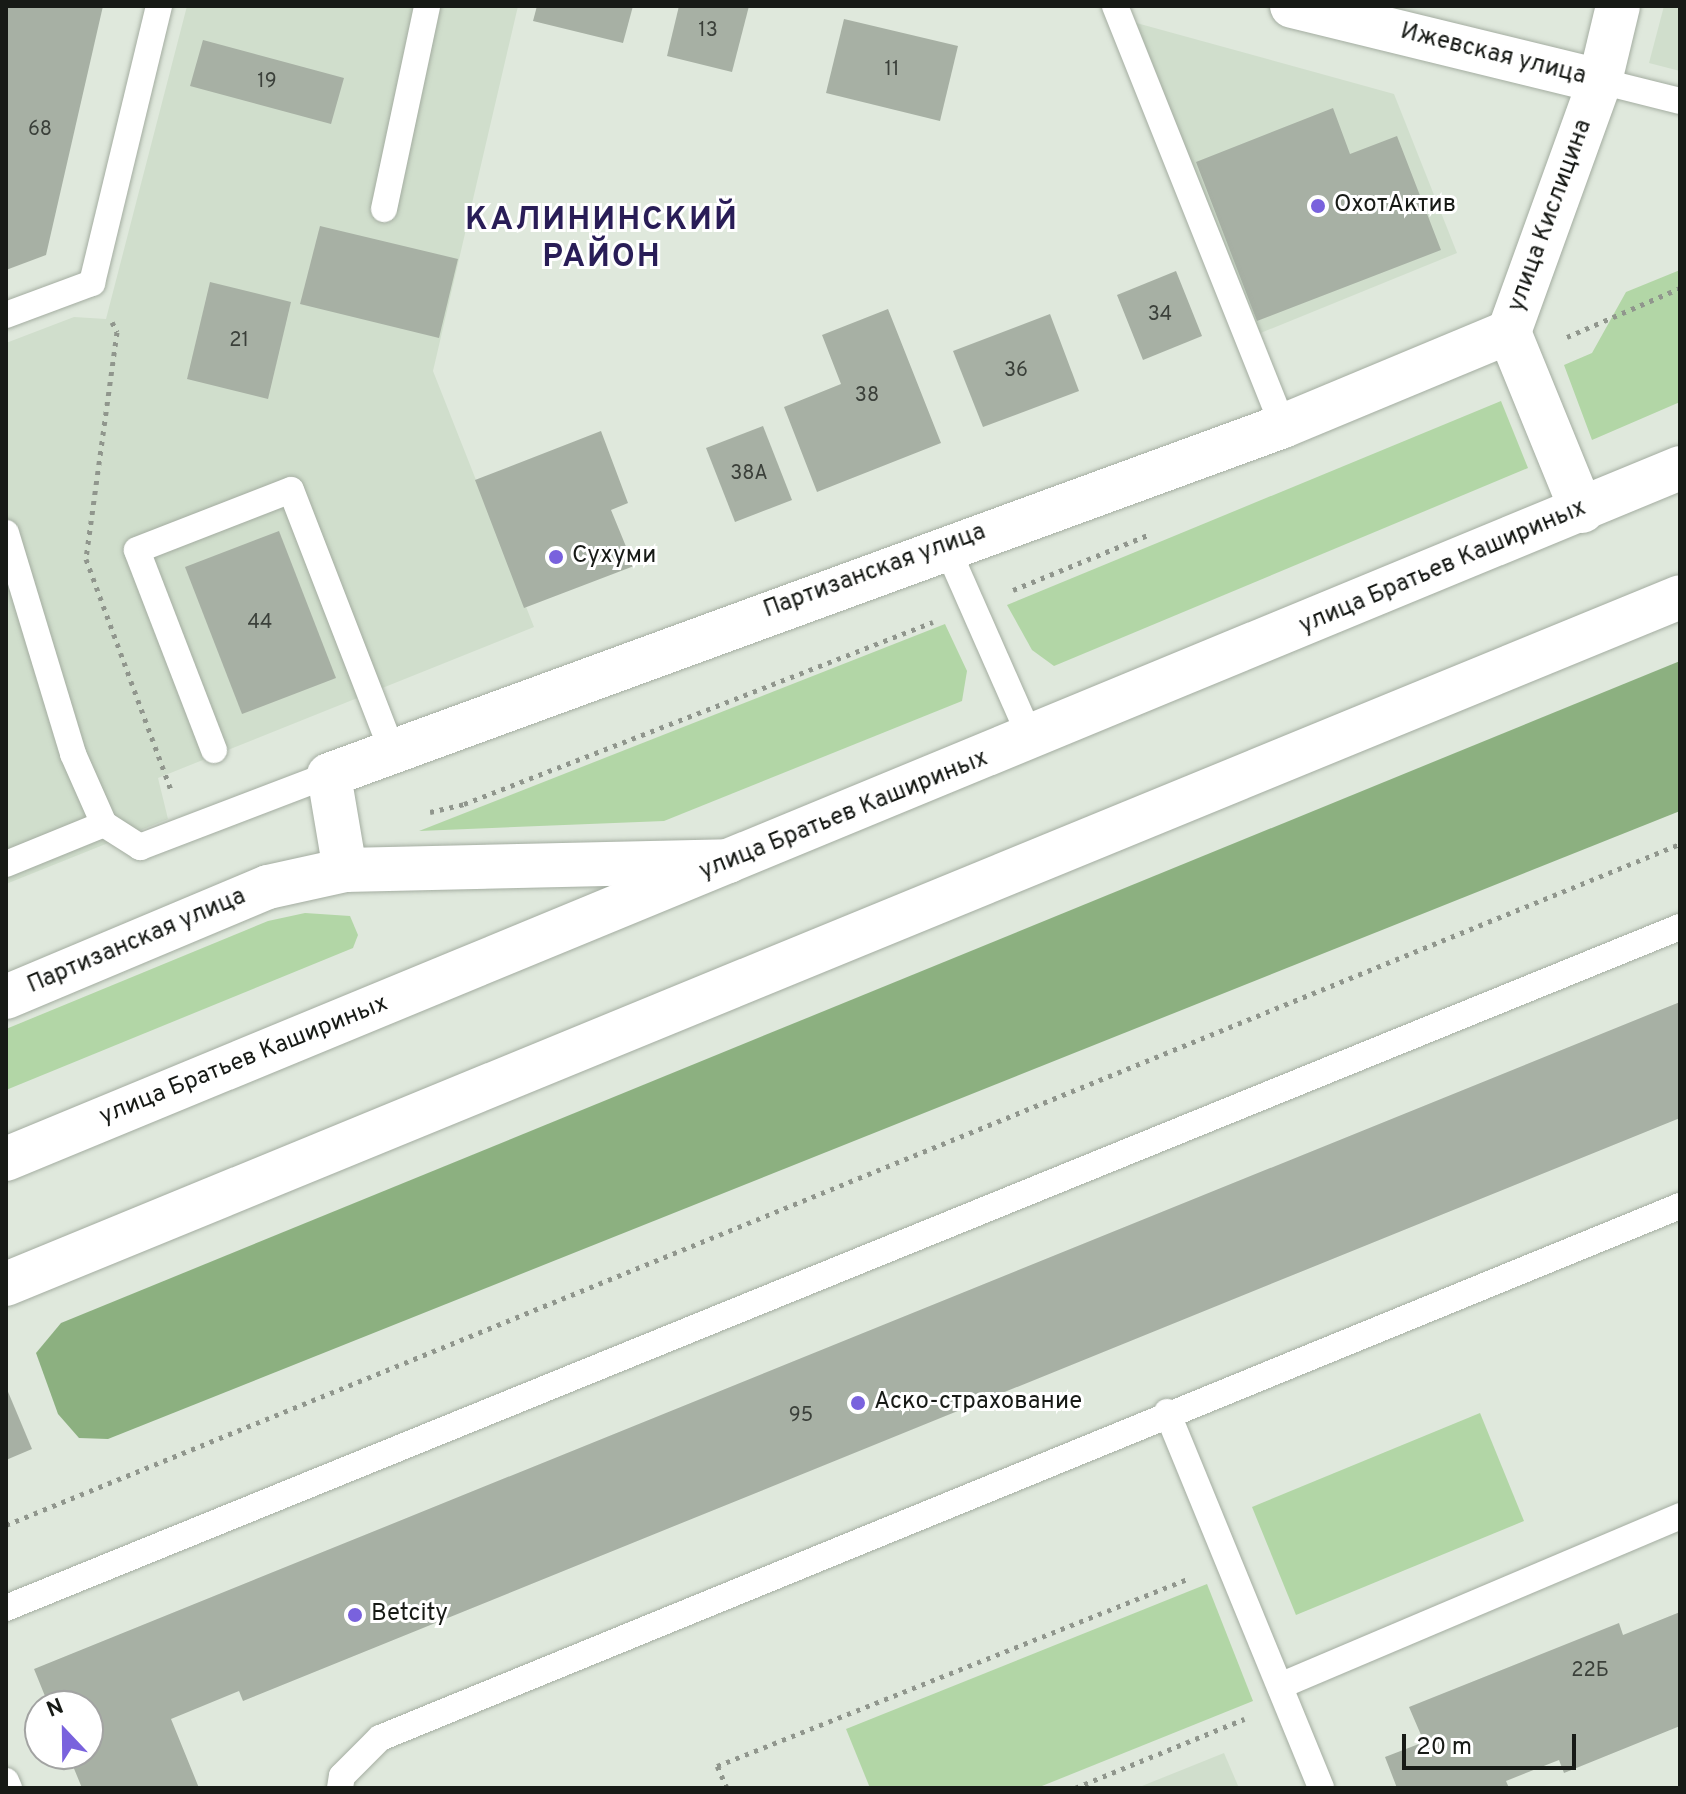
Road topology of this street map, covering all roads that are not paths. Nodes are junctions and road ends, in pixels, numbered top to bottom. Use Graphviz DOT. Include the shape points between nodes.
graph roads {
  1 [pos="159,6"];
  2 [pos="427,6"];
  3 [pos="1115,6"];
  4 [pos="1292,6"];
  5 [pos="1618,6"];
  6 [pos="1600,81"];
  7 [pos="1680,101"];
  8 [pos="384,209"];
  9 [pos="6,315"];
  10 [pos="1509,332"];
  11 [pos="1283,426"];
  12 [pos="1680,468"];
  13 [pos="1582,511"];
  14 [pos="6,533"];
  15 [pos="946,546"];
  16 [pos="1680,597"];
  17 [pos="1031,739"];
  18 [pos="214,750"];
  19 [pos="392,750"];
  20 [pos="329,775"];
  21 [pos="104,824"];
  22 [pos="734,861"];
  23 [pos="6,864"];
  24 [pos="345,870"];
  25 [pos="1680,927"];
  26 [pos="6,997"];
  27 [pos="6,1159"];
  28 [pos="1680,1206"];
  29 [pos="6,1284"];
  30 [pos="1167,1412"];
  31 [pos="1680,1516"];
  32 [pos="6,1608"];
  33 [pos="1283,1694"];
  34 [pos="6,1781"];
  35 [pos="9,1788"];
  36 [pos="340,1788"];
  37 [pos="1321,1788"];
  1 -- 9 [label="lane" via="92,283"];
  2 -- 8 [label="lane"];
  3 -- 11 [label="lane"];
  4 -- 6 [label="main road, Ижевская улица"];
  5 -- 6 [label="main road, улица Кислицина"];
  6 -- 7 [label="lane"];
  6 -- 10 [label="main road, улица Кислицина"];
  10 -- 11 [label="main road, Партизанская улица"];
  10 -- 13 [label="main road, улица Кислицина"];
  11 -- 15 [label="main road, Партизанская улица"];
  12 -- 13 [label="main road, улица Братьев Кашириных"];
  13 -- 17 [label="main road, улица Братьев Кашириных"];
  14 -- 21 [label="lane" via="73,754"];
  15 -- 17 [label="lane"];
  15 -- 19 [label="main road, Партизанская улица"];
  16 -- 29 [label="main road"];
  17 -- 22 [label="main road, улица Братьев Кашириных"];
  18 -- 19 [label="lane" via="137,550 291,490"];
  19 -- 20 [label="main road, Партизанская улица"];
  20 -- 21 [label="lane" via="140,847"];
  20 -- 24 [label="main road"];
  21 -- 23 [label="lane"];
  22 -- 24 [label="main road, Партизанская улица"];
  22 -- 27 [label="main road, улица Братьев Кашириных"];
  24 -- 26 [label="main road, Партизанская улица" via="268,887"];
  25 -- 32 [label="lane"];
  28 -- 30 [label="lane"];
  30 -- 33 [label="lane"];
  30 -- 36 [label="lane" via="380,1738 342,1776"];
  31 -- 33 [label="lane"];
  33 -- 37 [label="lane"];
  34 -- 35 [label="lane"];
}
